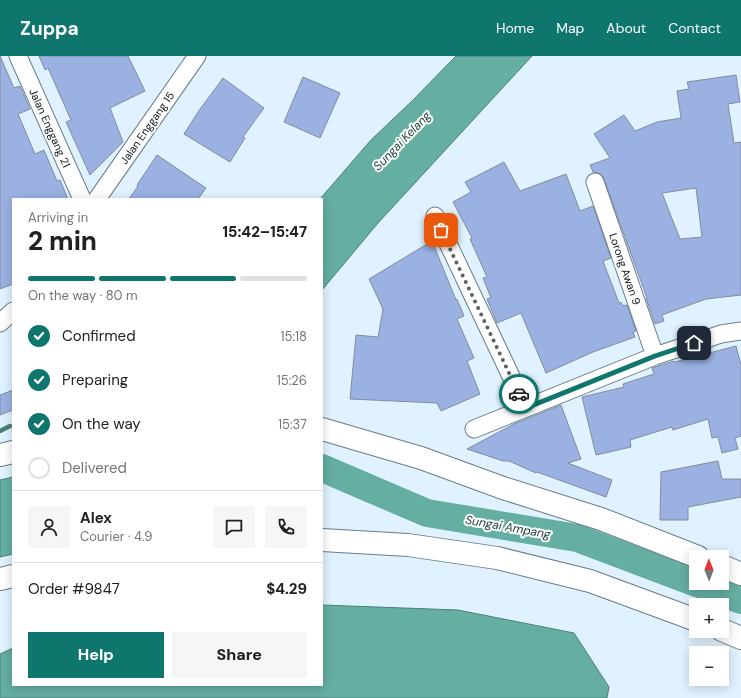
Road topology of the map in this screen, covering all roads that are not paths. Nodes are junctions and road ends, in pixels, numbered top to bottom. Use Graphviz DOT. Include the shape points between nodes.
graph roads {
  1 [pos="18,56"];
  2 [pos="197,56"];
  3 [pos="595,182"];
  4 [pos="82,198"];
  5 [pos="98,198"];
  6 [pos="435,216"];
  7 [pos="12,312"];
  8 [pos="0,323"];
  9 [pos="741,331"];
  10 [pos="655,356"];
  11 [pos="526,408"];
  12 [pos="323,429"];
  13 [pos="474,429"];
  14 [pos="12,452"];
  15 [pos="0,455"];
  16 [pos="323,540"];
  17 [pos="689,553"];
  18 [pos="729,569"];
  19 [pos="741,574"];
  20 [pos="12,576"];
  21 [pos="0,579"];
  22 [pos="689,617"];
  23 [pos="729,633"];
  24 [pos="741,638"];
  1 -- 4 [label="street, Jalan Enggang 21"];
  2 -- 5 [label="street, Jalan Enggang 15"];
  3 -- 10 [label="street, Lorong Awan 9"];
  6 -- 11 [label="street"];
  7 -- 8 [label="street"];
  9 -- 10 [label="street" via="721,334"];
  10 -- 11 [label="street"];
  11 -- 13 [label="street"];
  12 -- 17 [label="highway" via="421,458 503,488 601,519"];
  14 -- 15 [label="highway"];
  16 -- 22 [label="highway" via="408,545 497,558 590,581"];
  18 -- 19 [label="highway"];
  20 -- 21 [label="highway"];
  23 -- 24 [label="highway"];
}
